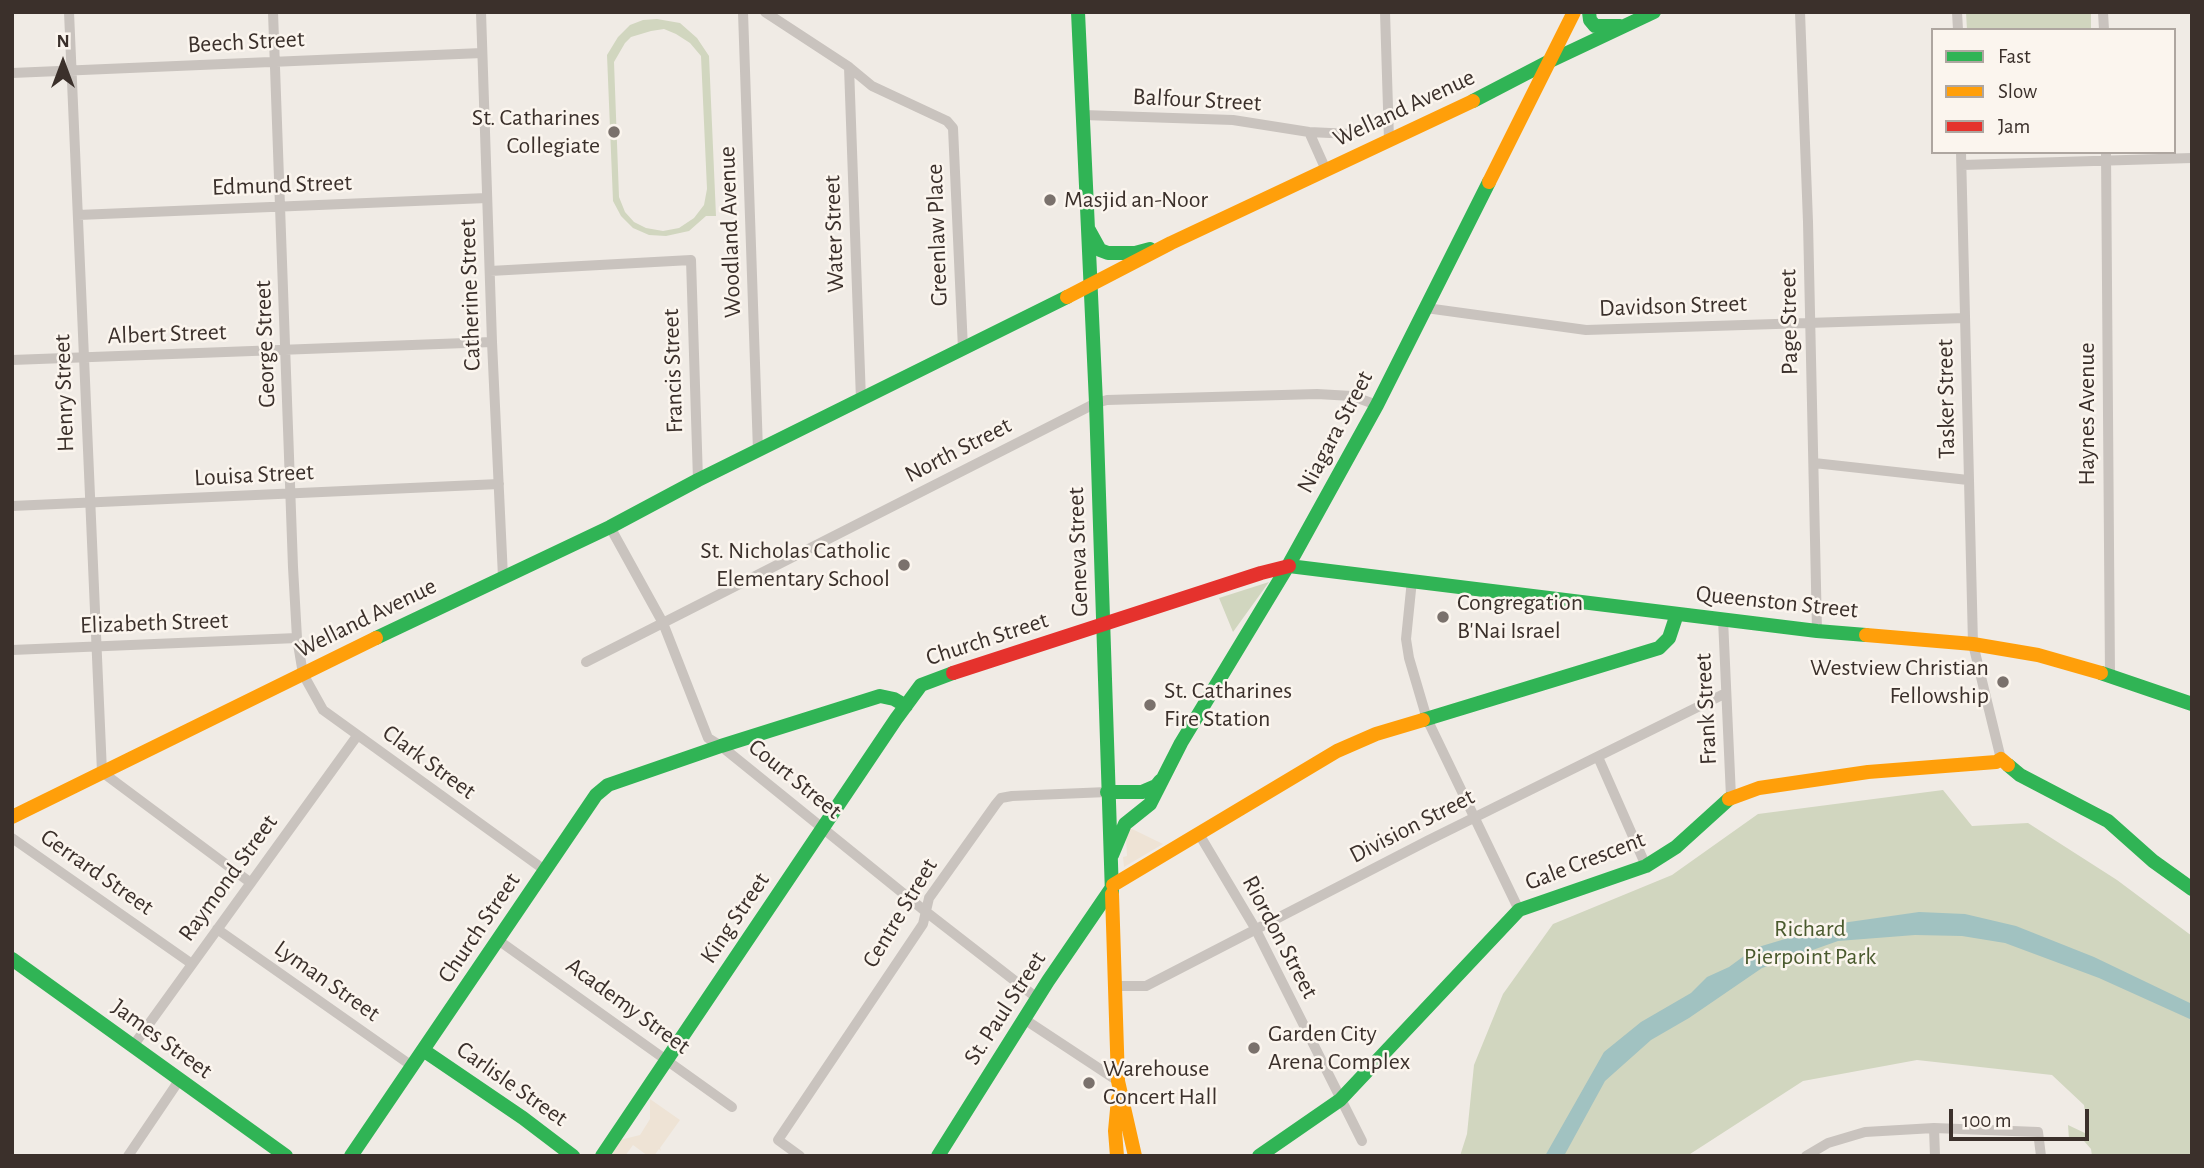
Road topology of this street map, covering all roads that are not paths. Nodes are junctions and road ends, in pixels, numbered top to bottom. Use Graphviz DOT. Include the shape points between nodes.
graph roads {
  1 [pos="69,12"];
  2 [pos="273,12"];
  3 [pos="481,12"];
  4 [pos="743,12"];
  5 [pos="765,12"];
  6 [pos="1078,12"];
  7 [pos="1385,12"];
  8 [pos="1574,12"];
  9 [pos="1589,12"];
  10 [pos="1654,12"];
  11 [pos="1800,12"];
  12 [pos="1631,23"];
  13 [pos="482,53"];
  14 [pos="275,61"];
  15 [pos="1548,62"];
  16 [pos="849,67"];
  17 [pos="72,71"];
  18 [pos="12,73"];
  19 [pos="1083,115"];
  20 [pos="1309,132"];
  21 [pos="1351,134"];
  22 [pos="1389,140"];
  23 [pos="1961,154"];
  24 [pos="2106,156"];
  25 [pos="2192,158"];
  26 [pos="1962,165"];
  27 [pos="1326,170"];
  28 [pos="487,198"];
  29 [pos="281,206"];
  30 [pos="78,215"];
  31 [pos="1087,225"];
  32 [pos="1171,243"];
  33 [pos="490,271"];
  34 [pos="1090,286"];
  35 [pos="1426,308"];
  36 [pos="1965,318"];
  37 [pos="1810,322"];
  38 [pos="492,342"];
  39 [pos="963,349"];
  40 [pos="286,350"];
  41 [pos="84,358"];
  42 [pos="12,360"];
  43 [pos="861,400"];
  44 [pos="1096,403"];
  45 [pos="1377,405"];
  46 [pos="758,451"];
  47 [pos="1814,463"];
  48 [pos="698,480"];
  49 [pos="1968,480"];
  50 [pos="499,484"];
  51 [pos="292,494"];
  52 [pos="90,503"];
  53 [pos="12,506"];
  54 [pos="610,527"];
  55 [pos="1288,566"];
  56 [pos="503,577"];
  57 [pos="1412,580"];
  58 [pos="1677,614"];
  59 [pos="1723,619"];
  60 [pos="663,623"];
  61 [pos="1103,625"];
  62 [pos="1817,631"];
  63 [pos="297,638"];
  64 [pos="1973,644"];
  65 [pos="97,646"];
  66 [pos="12,650"];
  67 [pos="586,662"];
  68 [pos="303,674"];
  69 [pos="2110,676"];
  70 [pos="1726,693"];
  71 [pos="2192,704"];
  72 [pos="906,706"];
  73 [pos="1427,719"];
  74 [pos="357,736"];
  75 [pos="721,746"];
  76 [pos="1598,757"];
  77 [pos="2001,759"];
  78 [pos="102,772"];
  79 [pos="1161,780"];
  80 [pos="1107,792"];
  81 [pos="1731,797"];
  82 [pos="12,817"];
  83 [pos="1475,817"];
  84 [pos="822,829"];
  85 [pos="1199,834"];
  86 [pos="12,838"];
  87 [pos="1112,856"];
  88 [pos="1646,866"];
  89 [pos="546,871"];
  90 [pos="251,883"];
  91 [pos="1113,885"];
  92 [pos="2192,889"];
  93 [pos="925,911"];
  94 [pos="1519,911"];
  95 [pos="1255,928"];
  96 [pos="217,929"];
  97 [pos="498,940"];
  98 [pos="12,959"];
  99 [pos="192,964"];
  100 [pos="1114,986"];
  101 [pos="1037,998"];
  102 [pos="1024,1019"];
  103 [pos="133,1045"];
  104 [pos="424,1050"];
  105 [pos="666,1060"];
  106 [pos="412,1066"];
  107 [pos="180,1080"];
  108 [pos="1118,1086"];
  109 [pos="1340,1100"];
  110 [pos="732,1107"];
  111 [pos="1934,1128"];
  112 [pos="1362,1141"];
  113 [pos="1828,1143"];
  114 [pos="128,1156"];
  115 [pos="286,1156"];
  116 [pos="351,1156"];
  117 [pos="573,1156"];
  118 [pos="602,1156"];
  119 [pos="800,1156"];
  120 [pos="938,1156"];
  121 [pos="1117,1156"];
  122 [pos="1135,1156"];
  123 [pos="1259,1156"];
  124 [pos="1806,1156"];
  125 [pos="1828,1156"];
  126 [pos="1935,1156"];
  127 [pos="2041,1156"];
  1 -- 17 [label="street, Henry Street"];
  2 -- 14 [label="street, George Street"];
  3 -- 13 [label="street, Catherine Street"];
  4 -- 46 [label="street, Woodland Avenue"];
  5 -- 16 [label="street"];
  6 -- 19 [label="main road, Geneva Street"];
  7 -- 22 [label="street"];
  8 -- 15 [label="main road, Niagara Street"];
  9 -- 12 [label="main road" via="1595,26"];
  10 -- 12 [label="main road, Welland Avenue"];
  11 -- 37 [label="street, Page Street"];
  12 -- 15 [label="main road, Welland Avenue"];
  13 -- 14 [label="street, Beech Street"];
  13 -- 28 [label="street, Catherine Street"];
  14 -- 17 [label="street, Beech Street"];
  14 -- 29 [label="street, George Street"];
  15 -- 22 [label="main road, Welland Avenue"];
  15 -- 35 [label="main road, Niagara Street"];
  16 -- 39 [label="street, Greenlaw Place" via="872,86 953,128"];
  16 -- 43 [label="street, Water Street"];
  17 -- 18 [label="street, Beech Street"];
  17 -- 30 [label="street, Henry Street"];
  19 -- 20 [label="street, Balfour Street" via="1233,120"];
  19 -- 31 [label="main road, Geneva Street"];
  20 -- 21 [label="street, Balfour Street"];
  20 -- 27 [label="street"];
  22 -- 27 [label="main road, Welland Avenue"];
  23 -- 26 [label="street, Tasker Street"];
  24 -- 25 [label="street"];
  24 -- 26 [label="street"];
  24 -- 69 [label="street, Haynes Avenue"];
  26 -- 36 [label="street, Tasker Street"];
  27 -- 32 [label="main road, Welland Avenue"];
  28 -- 29 [label="street, Edmund Street"];
  28 -- 33 [label="street, Catherine Street"];
  29 -- 30 [label="street, Edmund Street"];
  29 -- 40 [label="street, George Street"];
  30 -- 41 [label="street, Henry Street"];
  31 -- 32 [label="main road" via="1100,250 1112,254"];
  31 -- 34 [label="main road, Geneva Street"];
  32 -- 34 [label="main road, Welland Avenue"];
  33 -- 38 [label="street, Catherine Street"];
  33 -- 48 [label="street, Francis Street" via="691,260"];
  34 -- 39 [label="main road, Welland Avenue"];
  34 -- 44 [label="main road, Geneva Street"];
  35 -- 37 [label="street, Davidson Street" via="1586,330"];
  35 -- 45 [label="main road, Niagara Street"];
  36 -- 37 [label="street, Davidson Street"];
  36 -- 49 [label="street, Tasker Street"];
  37 -- 47 [label="street, Page Street"];
  38 -- 40 [label="street, Albert Street"];
  38 -- 50 [label="street, Catherine Street"];
  39 -- 43 [label="main road, Welland Avenue"];
  40 -- 41 [label="street, Albert Street"];
  40 -- 51 [label="street, George Street"];
  41 -- 42 [label="street, Albert Street"];
  41 -- 52 [label="street, Henry Street"];
  43 -- 46 [label="main road, Welland Avenue"];
  44 -- 45 [label="street, North Street" via="1317,394 1352,396"];
  44 -- 60 [label="street, North Street"];
  44 -- 61 [label="main road, Geneva Street"];
  45 -- 55 [label="main road, Niagara Street"];
  46 -- 48 [label="main road, Welland Avenue"];
  47 -- 49 [label="street"];
  47 -- 62 [label="street, Page Street"];
  48 -- 54 [label="main road, Welland Avenue"];
  49 -- 64 [label="street, Tasker Street"];
  50 -- 51 [label="street, Louisa Street"];
  50 -- 56 [label="street, Catherine Street"];
  51 -- 52 [label="street, Louisa Street"];
  51 -- 63 [label="street, George Street"];
  52 -- 53 [label="street, Louisa Street"];
  52 -- 65 [label="street, Henry Street"];
  54 -- 56 [label="main road, Welland Avenue"];
  54 -- 60 [label="street, Court Street"];
  55 -- 57 [label="main road, Church Street"];
  55 -- 61 [label="main road, Church Street"];
  55 -- 79 [label="main road, Niagara Street"];
  56 -- 68 [label="main road, Welland Avenue"];
  57 -- 58 [label="main road, Church Street"];
  57 -- 73 [label="street" via="1406,639"];
  58 -- 59 [label="main road, Queenston Street"];
  58 -- 73 [label="main road, Queenston Street" via="1669,638 1659,648"];
  59 -- 62 [label="main road, Queenston Street"];
  59 -- 70 [label="street, Frank Street"];
  60 -- 67 [label="street, North Street"];
  60 -- 75 [label="street, Court Street" via="708,738"];
  61 -- 72 [label="main road, Church Street" via="928,681"];
  61 -- 80 [label="main road, Geneva Street"];
  62 -- 64 [label="main road, Queenston Street"];
  63 -- 65 [label="street, Elizabeth Street"];
  63 -- 68 [label="street, George Street"];
  64 -- 69 [label="main road, Queenston Street" via="2043,656"];
  64 -- 77 [label="street, Tasker Street"];
  65 -- 66 [label="street, Elizabeth Street"];
  65 -- 78 [label="street, Henry Street"];
  68 -- 74 [label="street, Clark Street" via="323,710"];
  68 -- 78 [label="main road, Welland Avenue"];
  69 -- 71 [label="main road, Queenston Street"];
  70 -- 76 [label="street, Division Street"];
  70 -- 81 [label="street, Frank Street"];
  72 -- 75 [label="main road, Church Street" via="880,696"];
  72 -- 84 [label="main road, King Street"];
  73 -- 83 [label="street"];
  73 -- 85 [label="main road, Queenston Street" via="1337,751"];
  74 -- 89 [label="street, Clark Street"];
  74 -- 90 [label="street, Raymond Street"];
  75 -- 84 [label="street, Court Street"];
  75 -- 89 [label="main road, Church Street" via="608,785 596,795"];
  76 -- 83 [label="street, Division Street"];
  76 -- 88 [label="street"];
  77 -- 81 [label="main road, Gale Crescent" via="1868,772 1759,788"];
  77 -- 92 [label="main road" via="2020,775 2108,821"];
  78 -- 82 [label="main road, Welland Avenue"];
  78 -- 90 [label="street"];
  79 -- 80 [label="main road" via="1142,792"];
  79 -- 87 [label="main road, Niagara Street" via="1150,804 1125,824"];
  80 -- 87 [label="main road, Geneva Street"];
  80 -- 93 [label="street, Centre Street" via="1001,798 929,898"];
  81 -- 88 [label="main road, Gale Crescent" via="1676,847"];
  83 -- 94 [label="street"];
  83 -- 95 [label="street, Division Street"];
  84 -- 93 [label="street, Court Street"];
  84 -- 105 [label="main road, King Street"];
  85 -- 91 [label="main road, Queenston Street"];
  85 -- 95 [label="street, Riordon Street"];
  86 -- 99 [label="street, Gerrard Street"];
  87 -- 91 [label="main road, Geneva Street"];
  88 -- 94 [label="main road, Gale Crescent"];
  89 -- 97 [label="main road, Church Street"];
  90 -- 96 [label="street, Raymond Street"];
  91 -- 100 [label="main road, Geneva Street"];
  91 -- 101 [label="main road, St. Paul Street"];
  93 -- 101 [label="street, Court Street"];
  93 -- 119 [label="street, Centre Street" via="923,924 778,1140"];
  94 -- 109 [label="main road, Gale Crescent"];
  95 -- 100 [label="street, Division Street" via="1146,986"];
  95 -- 109 [label="street, Riordon Street"];
  96 -- 99 [label="street, Raymond Street"];
  96 -- 106 [label="street, Lyman Street"];
  97 -- 104 [label="main road, Church Street"];
  97 -- 105 [label="street, Academy Street"];
  98 -- 103 [label="main road, James Street"];
  99 -- 103 [label="street, Raymond Street"];
  100 -- 108 [label="main road, Geneva Street"];
  101 -- 102 [label="main road, St. Paul Street"];
  102 -- 108 [label="street"];
  102 -- 120 [label="main road, St. Paul Street"];
  103 -- 107 [label="main road, James Street"];
  104 -- 106 [label="main road, Church Street"];
  104 -- 117 [label="main road, Carlisle Street"];
  105 -- 110 [label="street, Academy Street"];
  105 -- 118 [label="main road, King Street"];
  106 -- 116 [label="main road, Church Street"];
  107 -- 114 [label="street"];
  107 -- 115 [label="main road, James Street"];
  108 -- 121 [label="main road, Geneva Street"];
  108 -- 122 [label="main road, Geneva Street"];
  109 -- 112 [label="street, Riordon Street"];
  109 -- 123 [label="main road, Gale Crescent"];
  111 -- 113 [label="street" via="1865,1132"];
  111 -- 126 [label="street"];
  111 -- 127 [label="street" via="2038,1132"];
  113 -- 124 [label="street"];
  113 -- 125 [label="street"];
}
